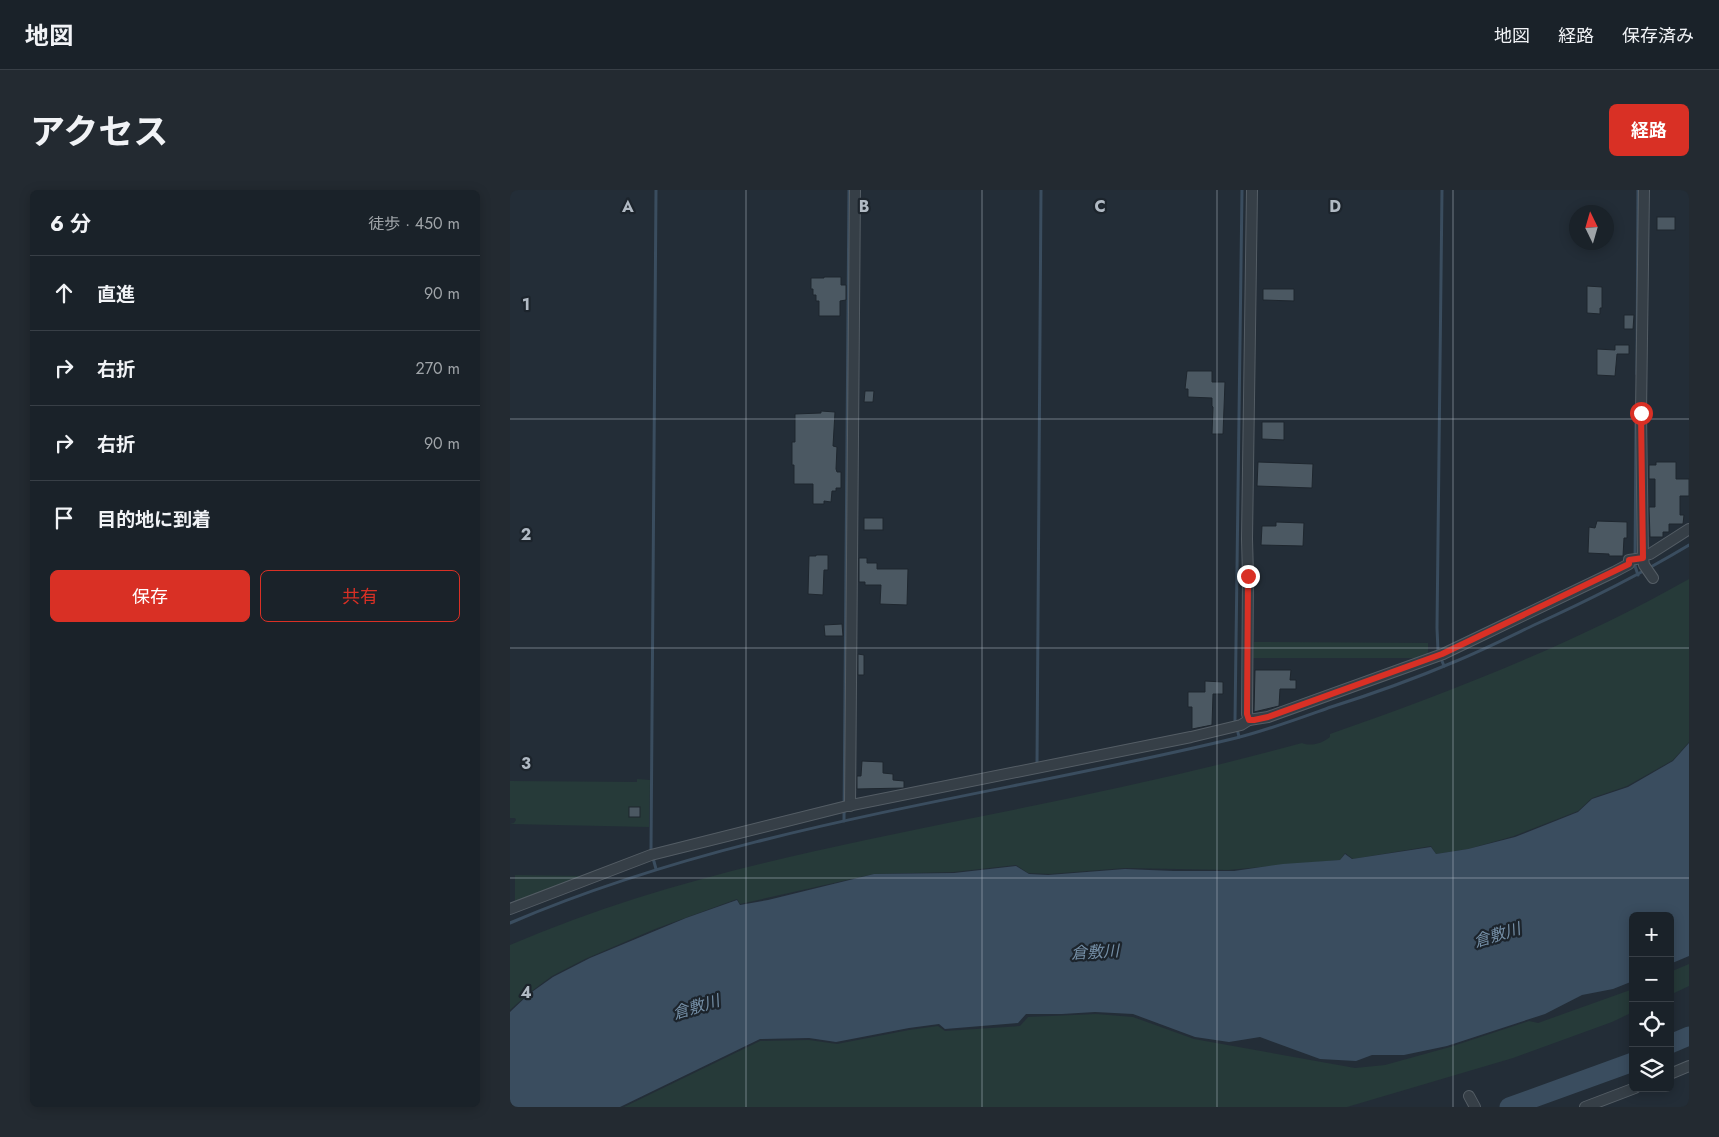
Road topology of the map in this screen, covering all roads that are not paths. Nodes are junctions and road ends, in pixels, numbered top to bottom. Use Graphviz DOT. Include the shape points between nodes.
graph roads {
  1 [pos="856,190"];
  2 [pos="1252,190"];
  3 [pos="1644,190"];
  4 [pos="1689,529"];
  5 [pos="1643,564"];
  6 [pos="1241,724"];
  7 [pos="846,806"];
  8 [pos="510,909"];
  9 [pos="1689,1066"];
  10 [pos="1674,1072"];
  11 [pos="1629,1090"];
  12 [pos="1469,1096"];
  13 [pos="1475,1106"];
  14 [pos="1585,1107"];
  1 -- 7 [label="street"];
  2 -- 6 [label="street" via="1247,714"];
  3 -- 5 [label="street"];
  4 -- 5 [label="street" via="1650,554"];
  5 -- 6 [label="street" via="1629,560 1629,564 1614,572 1439,655"];
  6 -- 7 [label="street"];
  7 -- 8 [label="street" via="651,855"];
  9 -- 10 [label="street"];
  11 -- 14 [label="street"];
  12 -- 13 [label="street"];
}
